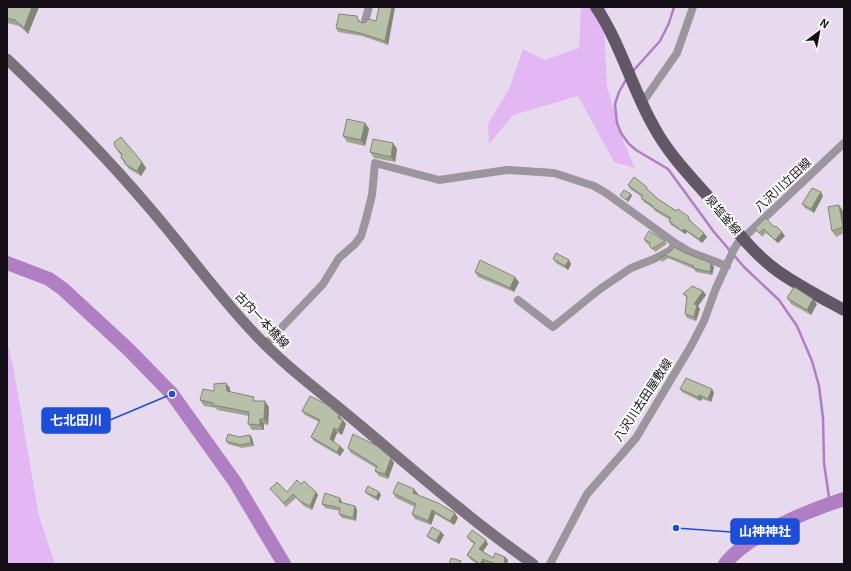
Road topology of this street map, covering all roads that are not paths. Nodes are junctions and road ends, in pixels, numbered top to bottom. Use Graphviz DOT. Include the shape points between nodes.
graph roads {
  1 [pos="369,7"];
  2 [pos="596,7"];
  3 [pos="692,7"];
  4 [pos="365,21"];
  5 [pos="7,59"];
  6 [pos="642,103"];
  7 [pos="844,143"];
  8 [pos="741,241"];
  9 [pos="675,243"];
  10 [pos="728,264"];
  11 [pos="518,300"];
  12 [pos="844,310"];
  13 [pos="265,345"];
  14 [pos="533,564"];
  15 [pos="550,564"];
  1 -- 4 [label="street"];
  2 -- 6 [label="main road, 泉塩釜線"];
  3 -- 6 [label="street" via="677,53"];
  5 -- 13 [label="street, 古内一本橋線" via="74,124 129,184"];
  6 -- 8 [label="main road, 泉塩釜線" via="664,144"];
  7 -- 8 [label="street, 八沢川立田線"];
  8 -- 10 [label="street, 八沢川立田線"];
  8 -- 12 [label="main road, 泉塩釜線" via="779,272"];
  9 -- 10 [label="street" via="690,252"];
  9 -- 11 [label="street" via="670,250 631,268 600,289 553,327"];
  9 -- 13 [label="street" via="594,186 554,173 507,170 439,180 374,163 372,195 360,236 339,258 326,282"];
  10 -- 15 [label="street, 八沢川去田屋敷線" via="692,346 636,438 587,494"];
  13 -- 14 [label="street, 古内一本橋線" via="494,537"];
}
